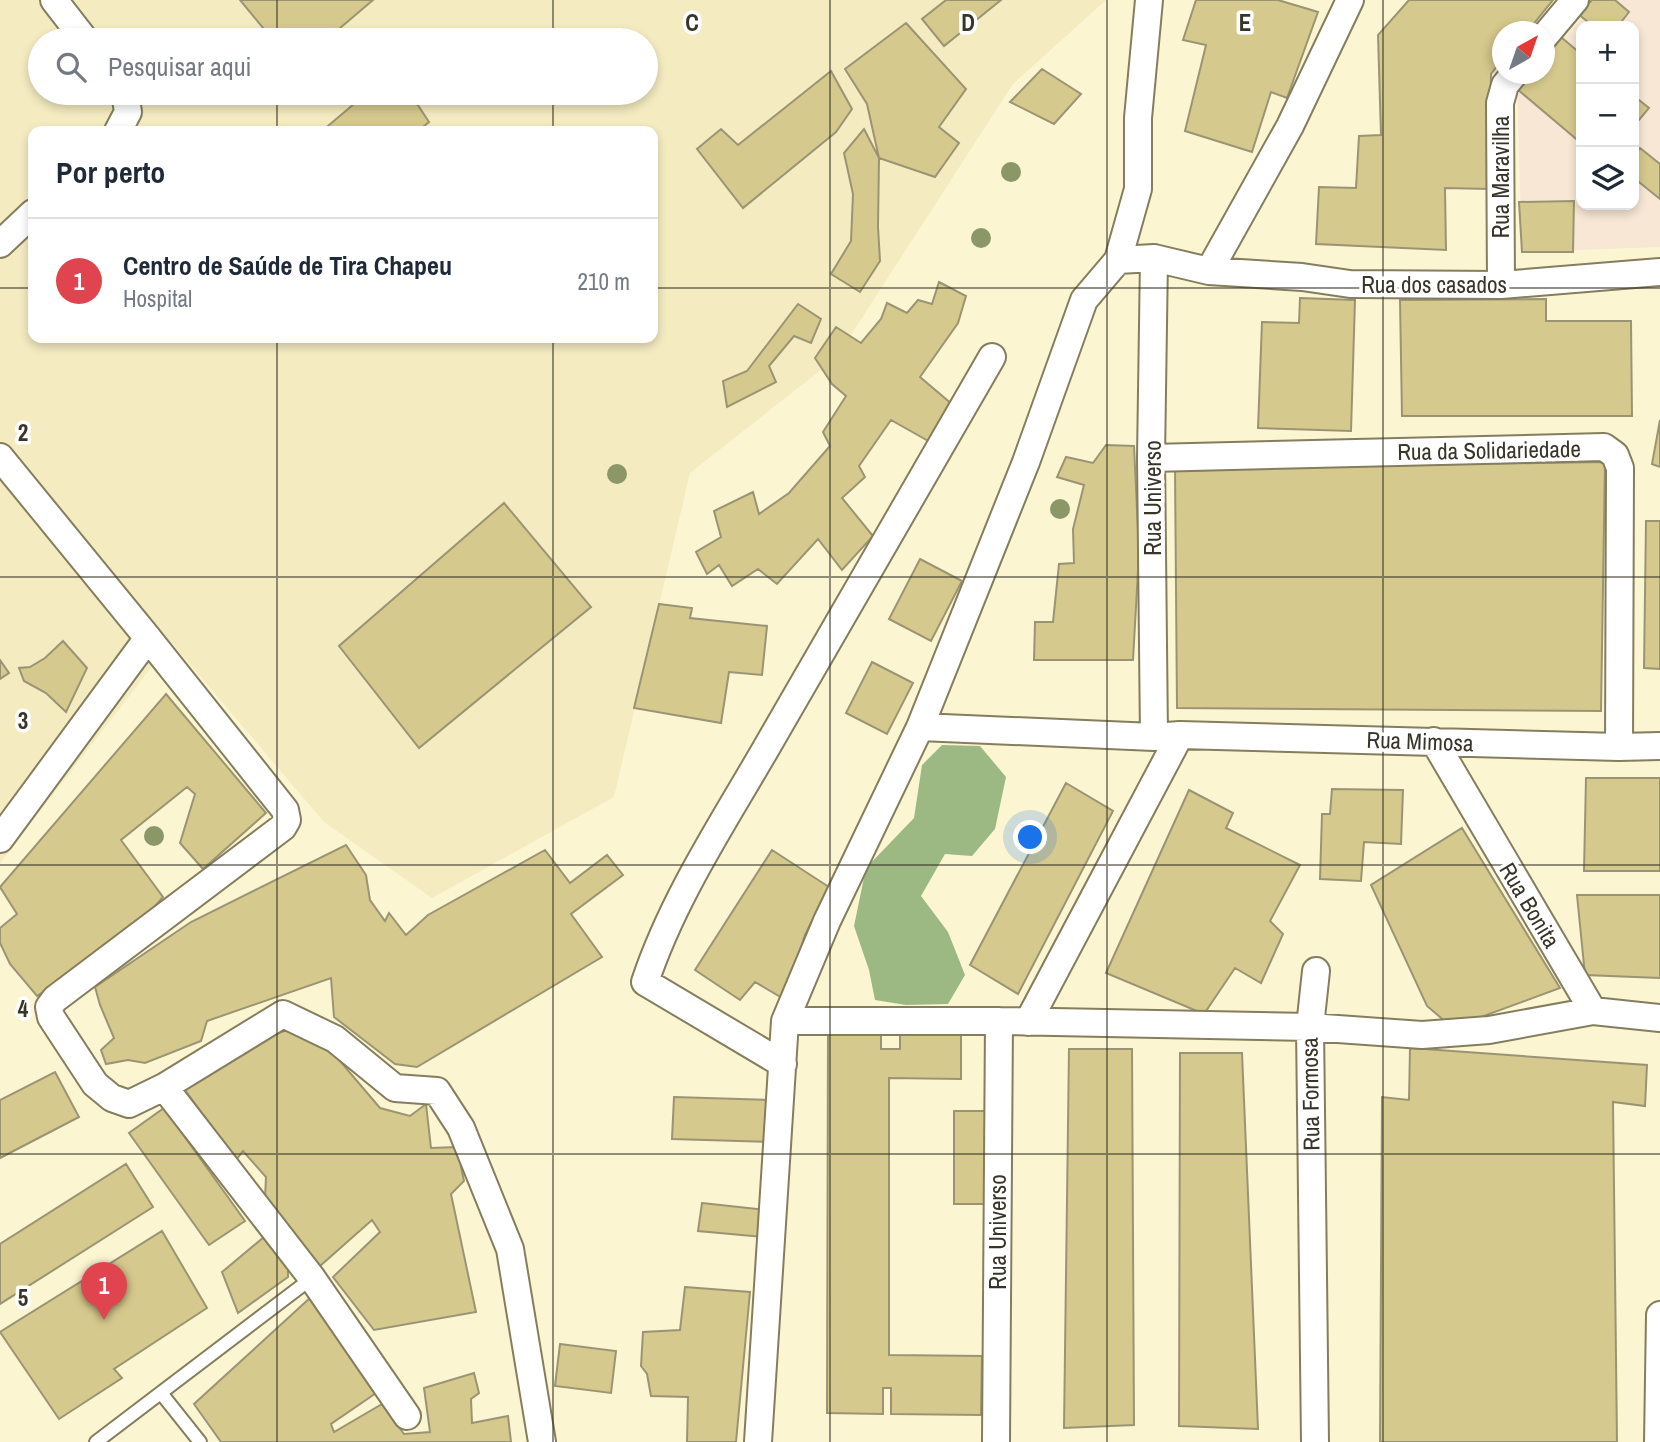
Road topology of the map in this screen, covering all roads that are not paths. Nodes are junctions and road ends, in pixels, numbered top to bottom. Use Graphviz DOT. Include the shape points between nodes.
graph roads {
  1 [pos="54,0"];
  2 [pos="1149,0"];
  3 [pos="1350,0"];
  4 [pos="1575,0"];
  5 [pos="1555,25"];
  6 [pos="76,28"];
  7 [pos="1505,84"];
  8 [pos="127,105"];
  9 [pos="121,126"];
  10 [pos="28,218"];
  11 [pos="0,244"];
  12 [pos="1154,258"];
  13 [pos="1118,260"];
  14 [pos="1209,271"];
  15 [pos="1660,272"];
  16 [pos="1501,285"];
  17 [pos="992,356"];
  18 [pos="0,457"];
  19 [pos="1151,458"];
  20 [pos="148,638"];
  21 [pos="919,727"];
  22 [pos="1167,736"];
  23 [pos="1434,741"];
  24 [pos="1660,746"];
  25 [pos="1619,747"];
  26 [pos="0,839"];
  27 [pos="1316,971"];
  28 [pos="1593,1011"];
  29 [pos="1660,1018"];
  30 [pos="785,1021"];
  31 [pos="999,1021"];
  32 [pos="1028,1022"];
  33 [pos="1310,1027"];
  34 [pos="783,1064"];
  35 [pos="164,1087"];
  36 [pos="312,1278"];
  37 [pos="1660,1314"];
  38 [pos="161,1393"];
  39 [pos="407,1416"];
  40 [pos="96,1442"];
  41 [pos="200,1442"];
  42 [pos="542,1442"];
  43 [pos="758,1442"];
  44 [pos="996,1442"];
  45 [pos="1315,1442"];
  46 [pos="1658,1442"];
  1 -- 6 [label="street"];
  2 -- 13 [label="street" via="1138,118 1138,189"];
  3 -- 14 [label="street" via="1290,126"];
  4 -- 5 [label="street"];
  7 -- 16 [label="street, Rua Maravilha" via="1500,103"];
  8 -- 9 [label="street"];
  10 -- 11 [label="street"];
  12 -- 13 [label="street, Rua dos casados"];
  12 -- 14 [label="street, Rua dos casados"];
  12 -- 19 [label="street, Rua Universo"];
  13 -- 21 [label="street" via="1084,300 1026,462"];
  14 -- 16 [label="street, Rua dos casados" via="1350,284"];
  15 -- 16 [label="street, Rua dos casados"];
  17 -- 34 [label="street" via="692,878 645,982"];
  18 -- 20 [label="street"];
  19 -- 22 [label="street, Rua Universo"];
  19 -- 25 [label="street, Rua da Solidariedade" via="1604,447 1615,455 1620,468"];
  20 -- 26 [label="street"];
  20 -- 35 [label="street" via="285,810 287,820 49,1007 95,1084 112,1098 129,1104"];
  21 -- 22 [label="street, Rua Mimosa"];
  21 -- 30 [label="street"];
  22 -- 23 [label="street, Rua Mimosa"];
  22 -- 32 [label="street, Rua Universo"];
  23 -- 25 [label="street, Rua Mimosa"];
  23 -- 28 [label="street, Rua Bonita"];
  24 -- 25 [label="street, Rua Mimosa"];
  27 -- 33 [label="street"];
  28 -- 29 [label="street"];
  28 -- 33 [label="street" via="1489,1030 1422,1035"];
  30 -- 31 [label="street, Rua Formosa"];
  30 -- 34 [label="street"];
  31 -- 32 [label="street, Rua Formosa"];
  31 -- 44 [label="street, Rua Universo"];
  32 -- 33 [label="street, Rua Formosa"];
  33 -- 45 [label="street, Rua Formosa"];
  34 -- 43 [label="street"];
  35 -- 36 [label="street"];
  35 -- 42 [label="street" via="283,1014 335,1039 395,1088 437,1091 461,1128 510,1249"];
  36 -- 38 [label="lane"];
  36 -- 39 [label="street"];
  37 -- 46 [label="street"];
  38 -- 40 [label="lane"];
  38 -- 41 [label="lane"];
}
